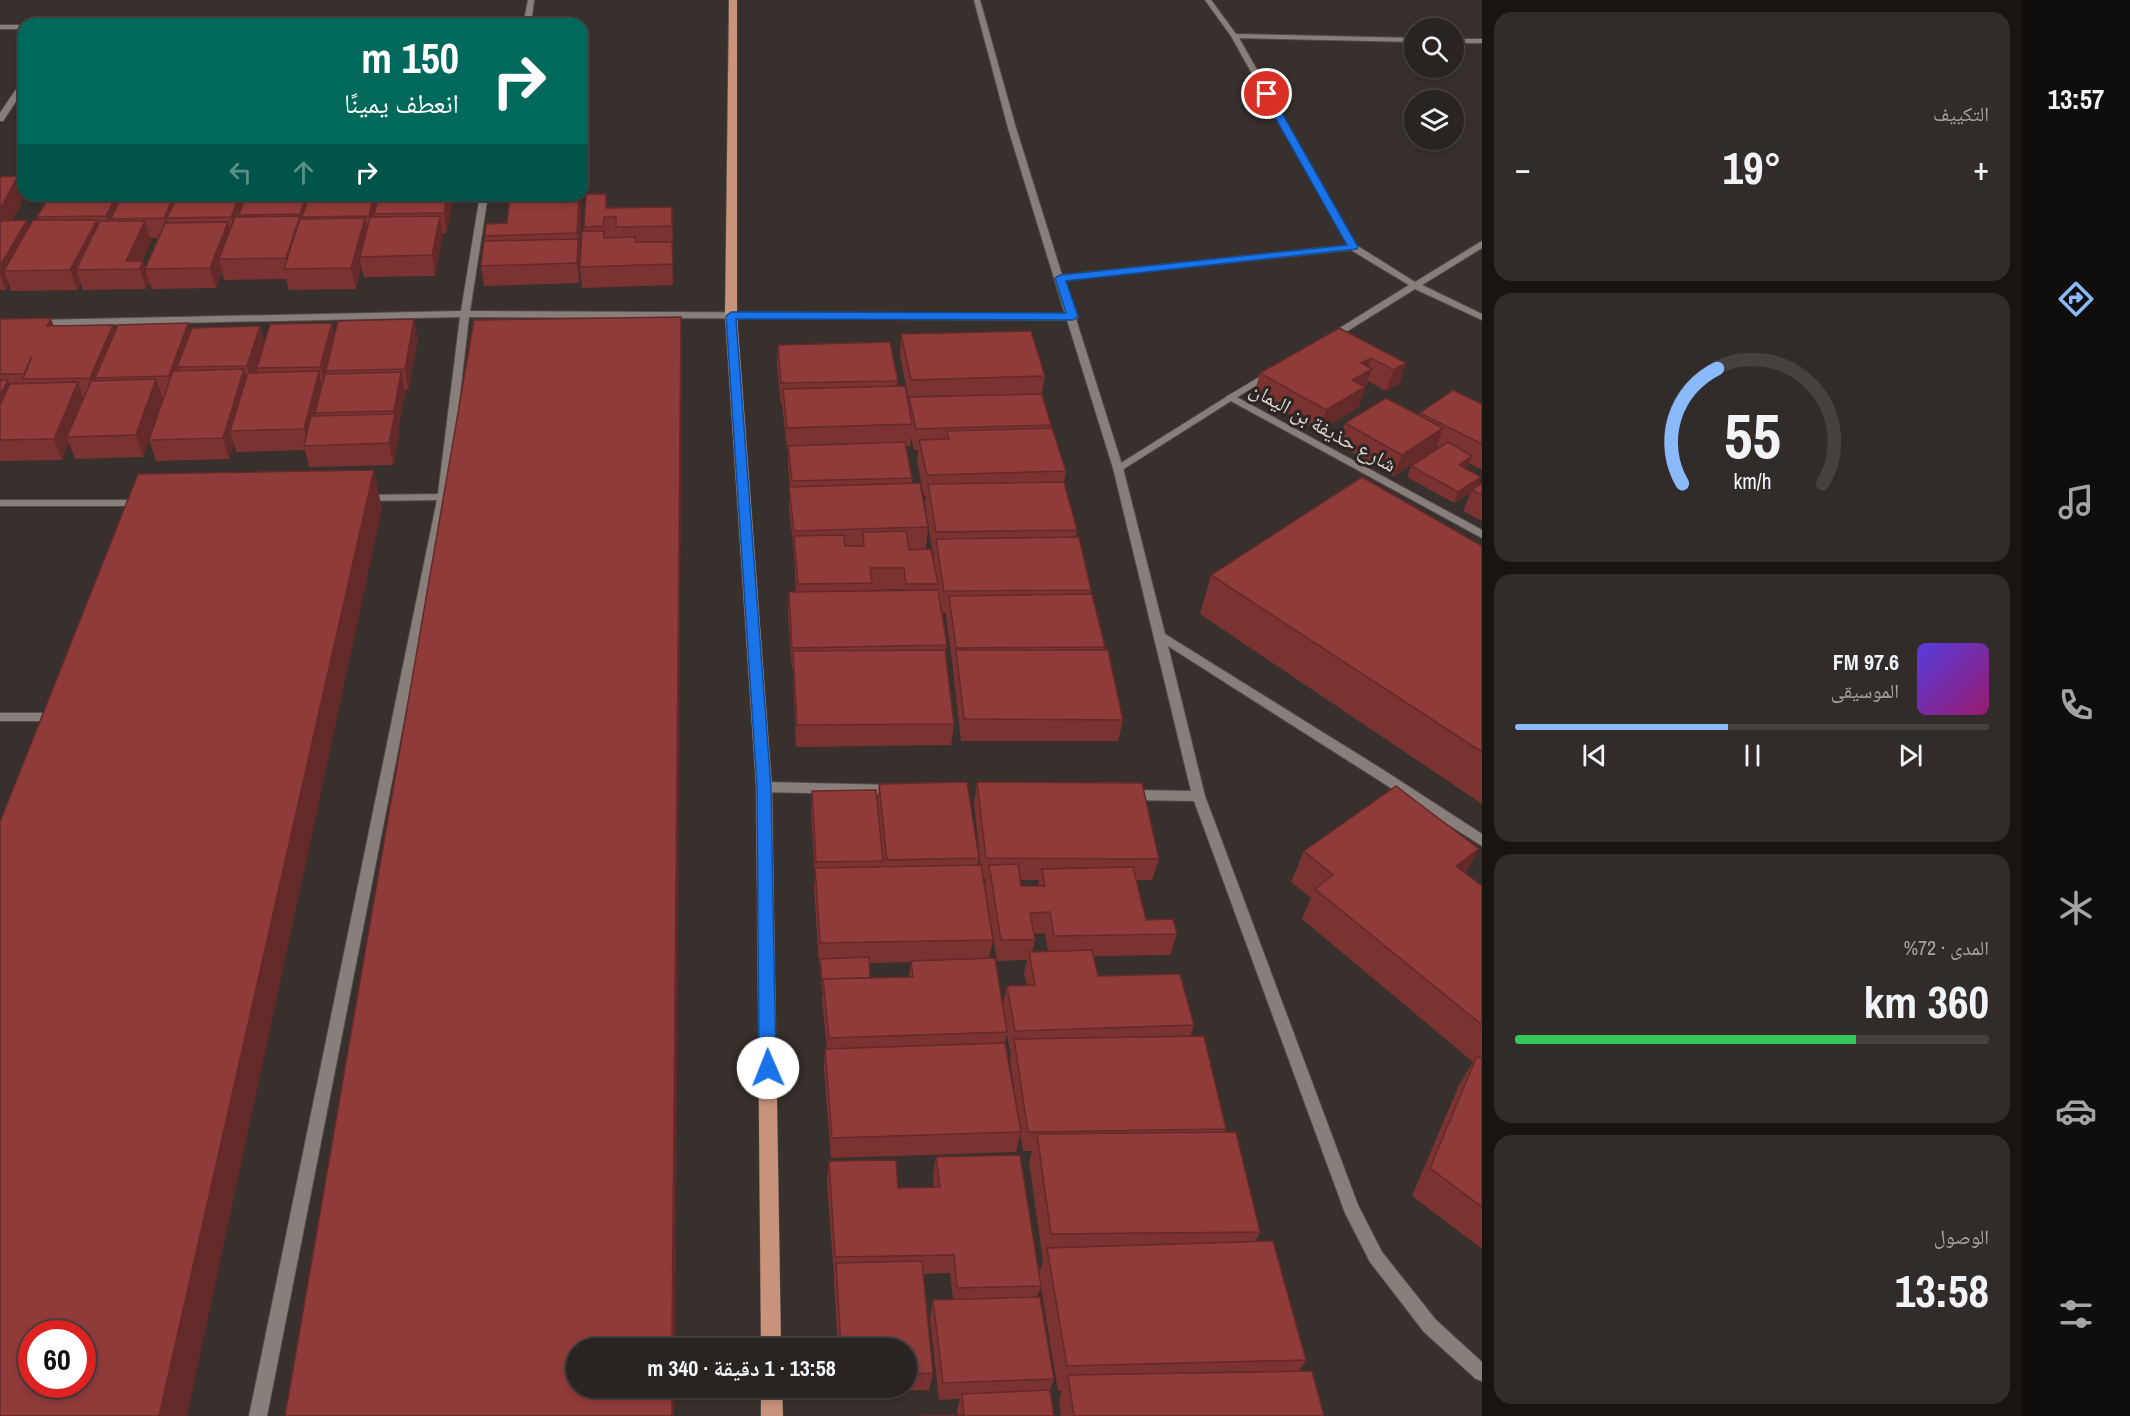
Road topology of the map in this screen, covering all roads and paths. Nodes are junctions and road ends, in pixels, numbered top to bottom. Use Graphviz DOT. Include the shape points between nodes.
graph roads {
  1 [pos="531,0"];
  2 [pos="732,0"];
  3 [pos="977,0"];
  4 [pos="1208,0"];
  5 [pos="528,18"];
  6 [pos="0,27"];
  7 [pos="18,27"];
  8 [pos="1234,36"];
  9 [pos="1404,40"];
  10 [pos="1464,41"];
  11 [pos="1482,41"];
  12 [pos="18,93"];
  13 [pos="0,119"];
  14 [pos="0,185"];
  15 [pos="18,185"];
  16 [pos="483,201"];
  17 [pos="1482,244"];
  18 [pos="1353,247"];
  19 [pos="1060,278"];
  20 [pos="1416,286"];
  21 [pos="465,314"];
  22 [pos="731,316"];
  23 [pos="1073,316"];
  24 [pos="1482,317"];
  25 [pos="24,323"];
  26 [pos="1323,341"];
  27 [pos="1282,366"];
  28 [pos="1231,397"];
  29 [pos="1118,468"];
  30 [pos="442,497"];
  31 [pos="347,499"];
  32 [pos="0,503"];
  33 [pos="155,503"];
  34 [pos="1482,535"];
  35 [pos="1160,636"];
  36 [pos="56,716"];
  37 [pos="0,717"];
  38 [pos="764,787"];
  39 [pos="905,790"];
  40 [pos="1117,794"];
  41 [pos="1199,796"];
  42 [pos="1482,841"];
  43 [pos="771,1338"];
  44 [pos="1482,1373"];
  45 [pos="772,1398"];
  46 [pos="258,1416"];
  47 [pos="772,1416"];
  1 -- 5 [label="street"];
  2 -- 22 [label="main road"];
  3 -- 19 [label="street" via="1012,128"];
  4 -- 8 [label="street"];
  6 -- 7 [label="street"];
  8 -- 9 [label="street"];
  8 -- 18 [label="street"];
  10 -- 11 [label="street"];
  12 -- 13 [label="street"];
  14 -- 15 [label="street"];
  16 -- 21 [label="street"];
  17 -- 20 [label="street"];
  18 -- 19 [label="street"];
  18 -- 20 [label="street"];
  19 -- 23 [label="street"];
  20 -- 24 [label="street"];
  20 -- 26 [label="street"];
  21 -- 22 [label="street"];
  21 -- 25 [label="street"];
  21 -- 30 [label="street"];
  22 -- 23 [label="street"];
  22 -- 38 [label="main road"];
  23 -- 29 [label="street"];
  27 -- 28 [label="street"];
  28 -- 29 [label="street, شارع حذيفة بن اليمان"];
  28 -- 34 [label="street, شارع حذيفة بن اليمان"];
  29 -- 35 [label="street"];
  30 -- 31 [label="street"];
  30 -- 46 [label="street"];
  32 -- 33 [label="street" via="129,509"];
  35 -- 41 [label="street"];
  35 -- 42 [label="street"];
  36 -- 37 [label="street"];
  38 -- 39 [label="street"];
  38 -- 43 [label="main road"];
  40 -- 41 [label="street"];
  41 -- 44 [label="street" via="1350,1208 1376,1257 1430,1326"];
  45 -- 47 [label="main road"];
}
